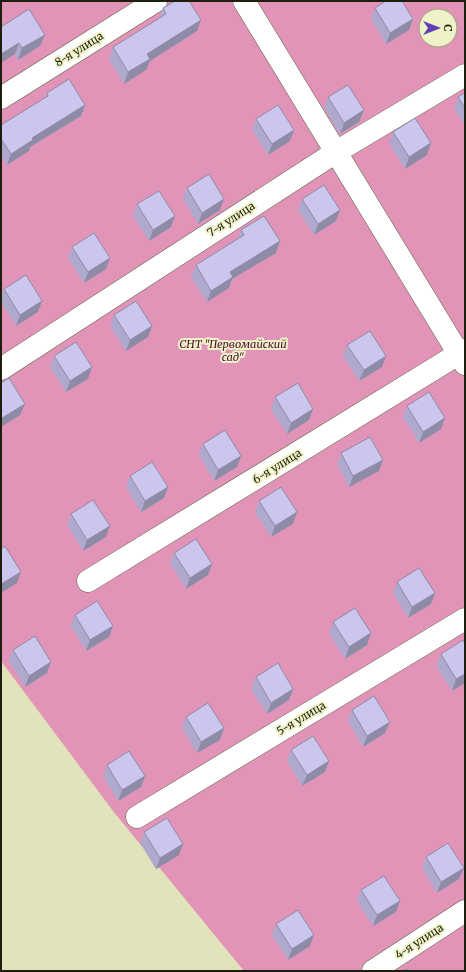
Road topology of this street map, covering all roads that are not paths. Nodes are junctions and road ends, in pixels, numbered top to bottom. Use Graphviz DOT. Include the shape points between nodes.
graph roads {
  1 [pos="156,1"];
  2 [pos="244,1"];
  3 [pos="465,75"];
  4 [pos="1,98"];
  5 [pos="336,152"];
  6 [pos="463,356"];
  7 [pos="1,369"];
  8 [pos="88,581"];
  9 [pos="465,619"];
  10 [pos="137,817"];
  11 [pos="465,911"];
  12 [pos="373,971"];
  1 -- 4 [label="street, 8-я улица"];
  2 -- 5 [label="street"];
  3 -- 5 [label="street, 7-я улица"];
  5 -- 6 [label="street"];
  5 -- 7 [label="street, 7-я улица"];
  6 -- 8 [label="street, 6-я улица"];
  9 -- 10 [label="street, 5-я улица"];
  11 -- 12 [label="street, 4-я улица"];
}
